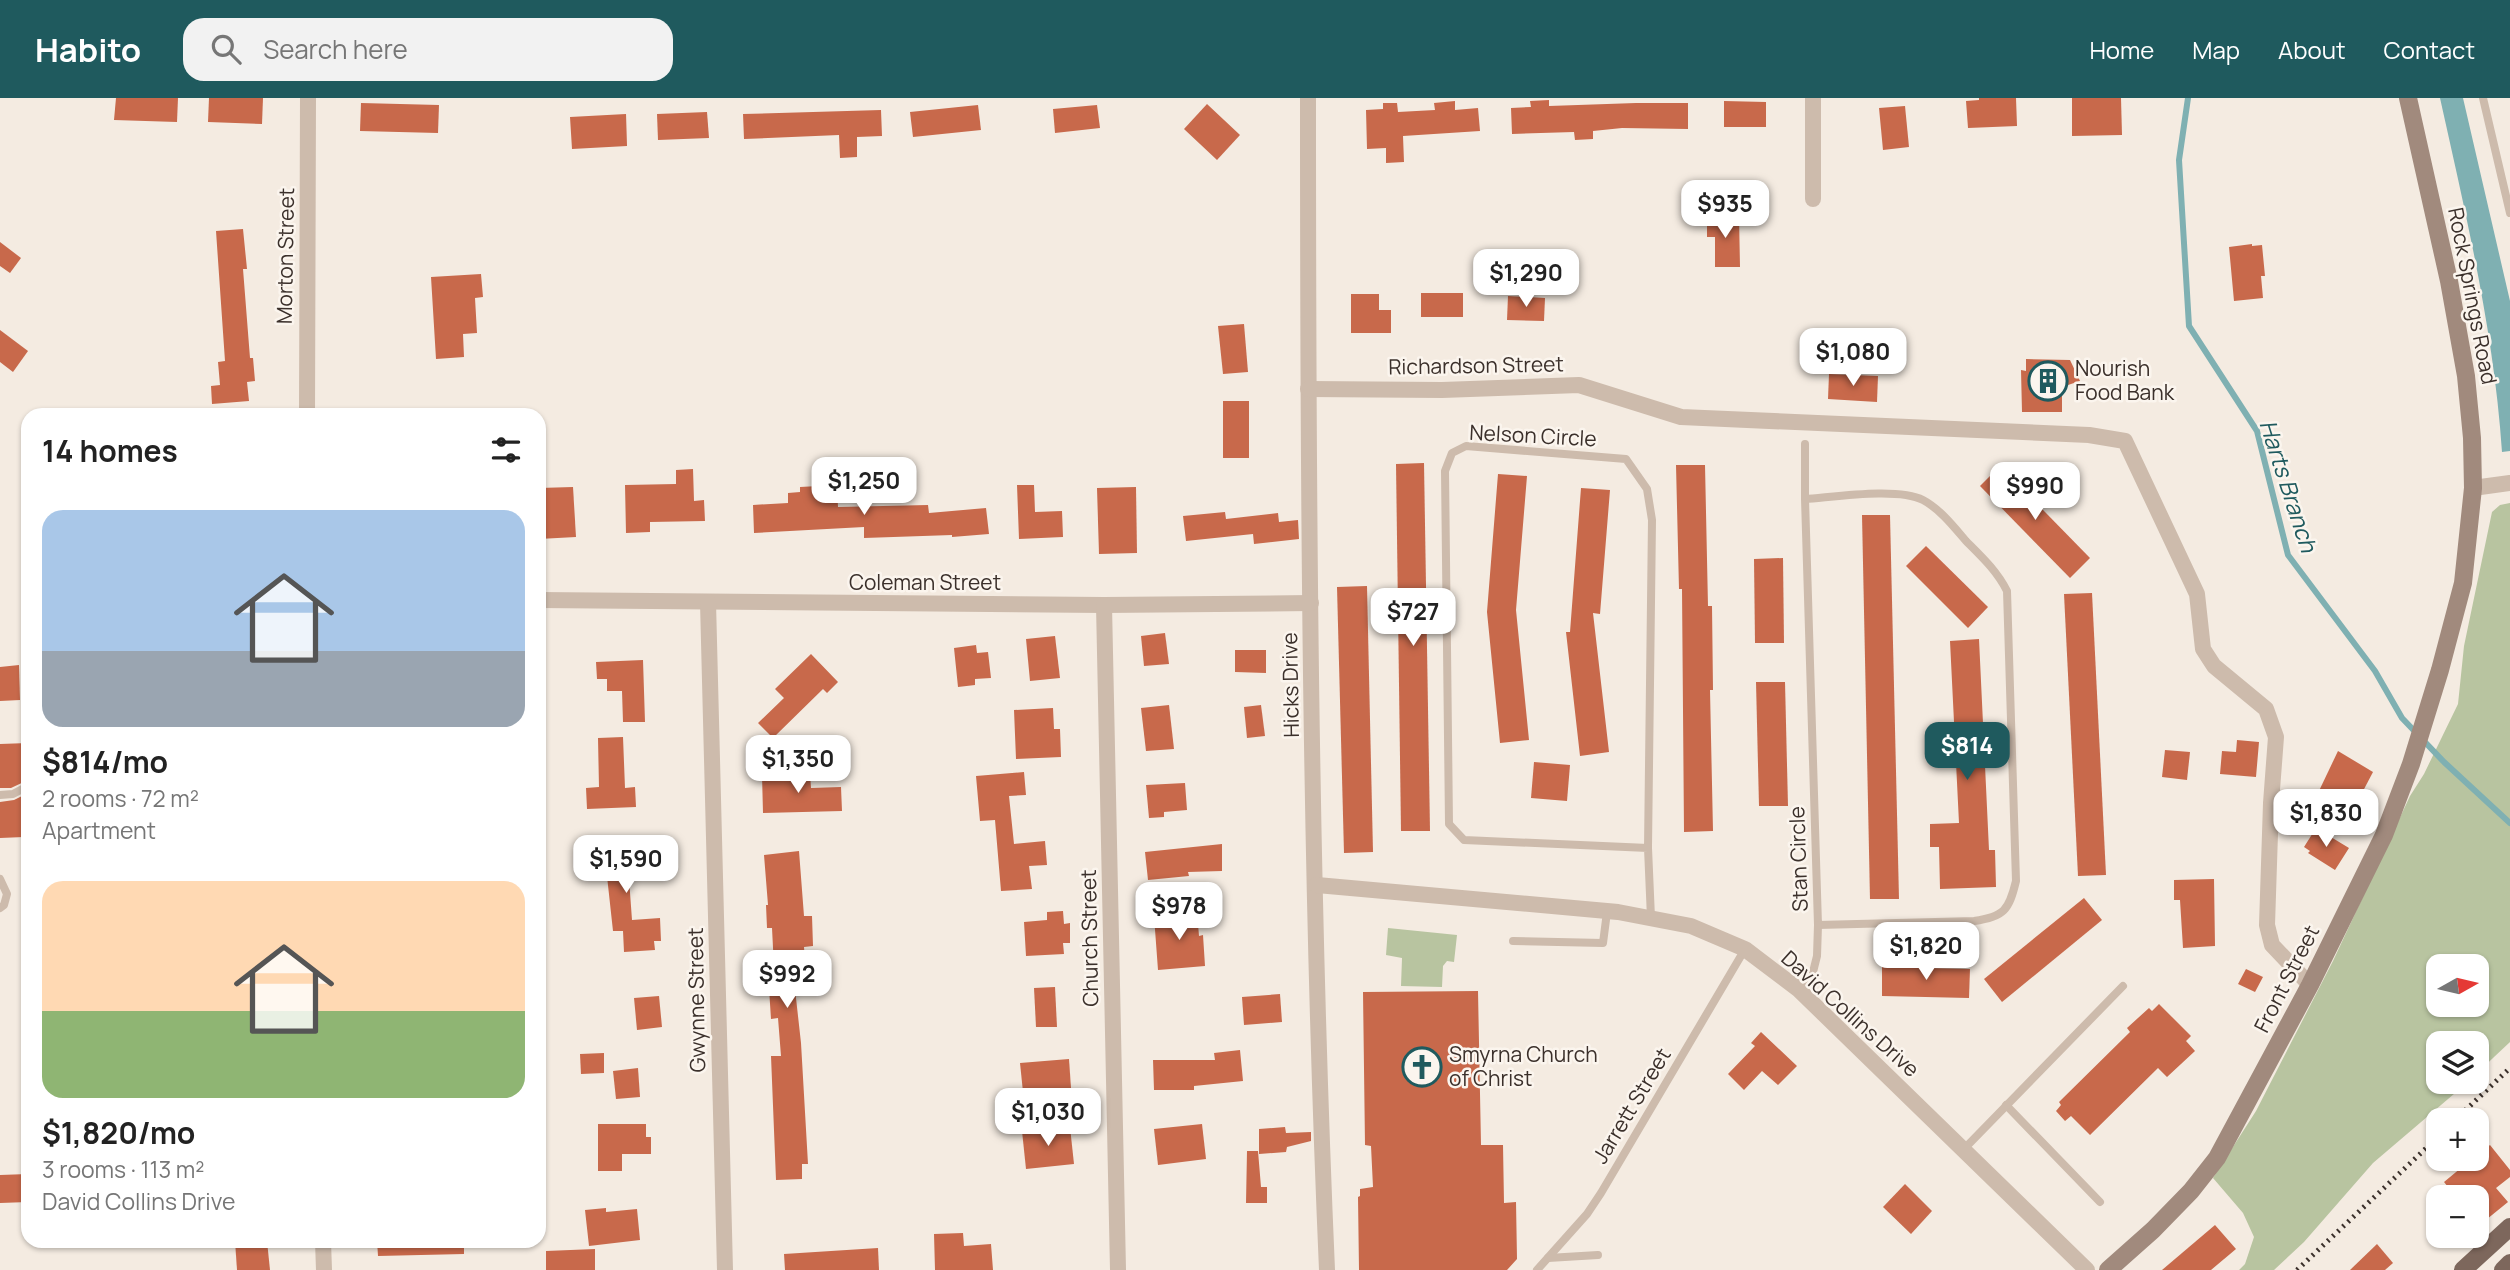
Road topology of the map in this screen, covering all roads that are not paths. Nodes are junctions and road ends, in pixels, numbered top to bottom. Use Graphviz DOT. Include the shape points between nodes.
graph roads {
  1 [pos="308,98"];
  2 [pos="1308,98"];
  3 [pos="1813,98"];
  4 [pos="2408,98"];
  5 [pos="2483,98"];
  6 [pos="1813,198"];
  7 [pos="2510,213"];
  8 [pos="1308,389"];
  9 [pos="306,408"];
  10 [pos="1805,444"];
  11 [pos="2510,483"];
  12 [pos="2473,488"];
  13 [pos="1805,499"];
  14 [pos="546,600"];
  15 [pos="708,603"];
  16 [pos="1311,603"];
  17 [pos="1104,606"];
  18 [pos="2440,670"];
  19 [pos="21,790"];
  20 [pos="0,795"];
  21 [pos="1647,849"];
  22 [pos="0,879"];
  23 [pos="1317,885"];
  24 [pos="0,908"];
  25 [pos="1607,912"];
  26 [pos="1651,918"];
  27 [pos="1818,925"];
  28 [pos="1513,941"];
  29 [pos="1745,949"];
  30 [pos="2310,985"];
  31 [pos="2123,986"];
  32 [pos="1798,989"];
  33 [pos="2006,1105"];
  34 [pos="1964,1149"];
  35 [pos="2101,1202"];
  36 [pos="2510,1227"];
  37 [pos="323,1248"];
  38 [pos="1598,1255"];
  39 [pos="1548,1258"];
  40 [pos="2510,1263"];
  41 [pos="324,1270"];
  42 [pos="725,1270"];
  43 [pos="1118,1270"];
  44 [pos="1327,1270"];
  45 [pos="1537,1270"];
  46 [pos="2087,1270"];
  47 [pos="2108,1270"];
  48 [pos="2463,1270"];
  49 [pos="2503,1270"];
  1 -- 9 [label="street, Morton Street"];
  2 -- 8 [label="street, Hicks Drive"];
  3 -- 6 [label="street"];
  4 -- 12 [label="street, Rock Springs Road" via="2466,376"];
  5 -- 7 [label="lane"];
  8 -- 16 [label="street, Hicks Drive"];
  8 -- 30 [label="street, Richardson Street" via="1579,384 1681,416 2089,435 2125,441 2197,594 2203,649 2214,666 2266,709 2276,737 2267,925 2272,945"];
  10 -- 13 [label="lane"];
  11 -- 12 [label="street"];
  12 -- 18 [label="street, Rock Springs Road" via="2463,583"];
  13 -- 27 [label="lane, Stan Circle"];
  13 -- 27 [label="lane, Stan Circle" via="1872,494 1923,500 2000,576 2007,591 2016,838 2011,902 2003,913 1990,919"];
  14 -- 15 [label="street, Coleman Street"];
  15 -- 17 [label="street, Coleman Street"];
  15 -- 42 [label="street, Gwynne Street"];
  16 -- 17 [label="street, Coleman Street"];
  16 -- 23 [label="street, Hicks Drive"];
  17 -- 43 [label="street, Church Street"];
  18 -- 30 [label="street, Front Street" via="2384,835"];
  19 -- 20 [label="lane"];
  21 -- 21 [label="lane, Nelson Circle" via="1652,520 1647,489 1626,459 1466,446 1452,453 1445,471 1449,824 1464,840"];
  21 -- 26 [label="lane, Nelson Circle"];
  22 -- 24 [label="lane" via="7,894"];
  23 -- 25 [label="street, David Collins Drive"];
  23 -- 44 [label="street, Hicks Drive"];
  25 -- 26 [label="street, David Collins Drive"];
  25 -- 28 [label="lane" via="1602,943"];
  26 -- 29 [label="street, David Collins Drive" via="1691,926"];
  27 -- 32 [label="lane" via="1812,976"];
  29 -- 32 [label="street, David Collins Drive"];
  29 -- 39 [label="lane, Jarrett Street" via="1601,1193"];
  30 -- 47 [label="street, Front Street" via="2217,1158 2181,1201"];
  31 -- 33 [label="lane"];
  32 -- 34 [label="street, David Collins Drive"];
  33 -- 34 [label="lane"];
  33 -- 35 [label="lane"];
  34 -- 46 [label="street, David Collins Drive"];
  36 -- 48 [label="main road"];
  37 -- 41 [label="street"];
  38 -- 39 [label="lane"];
  39 -- 45 [label="lane, Jarrett Street"];
  40 -- 49 [label="main road"];
}
